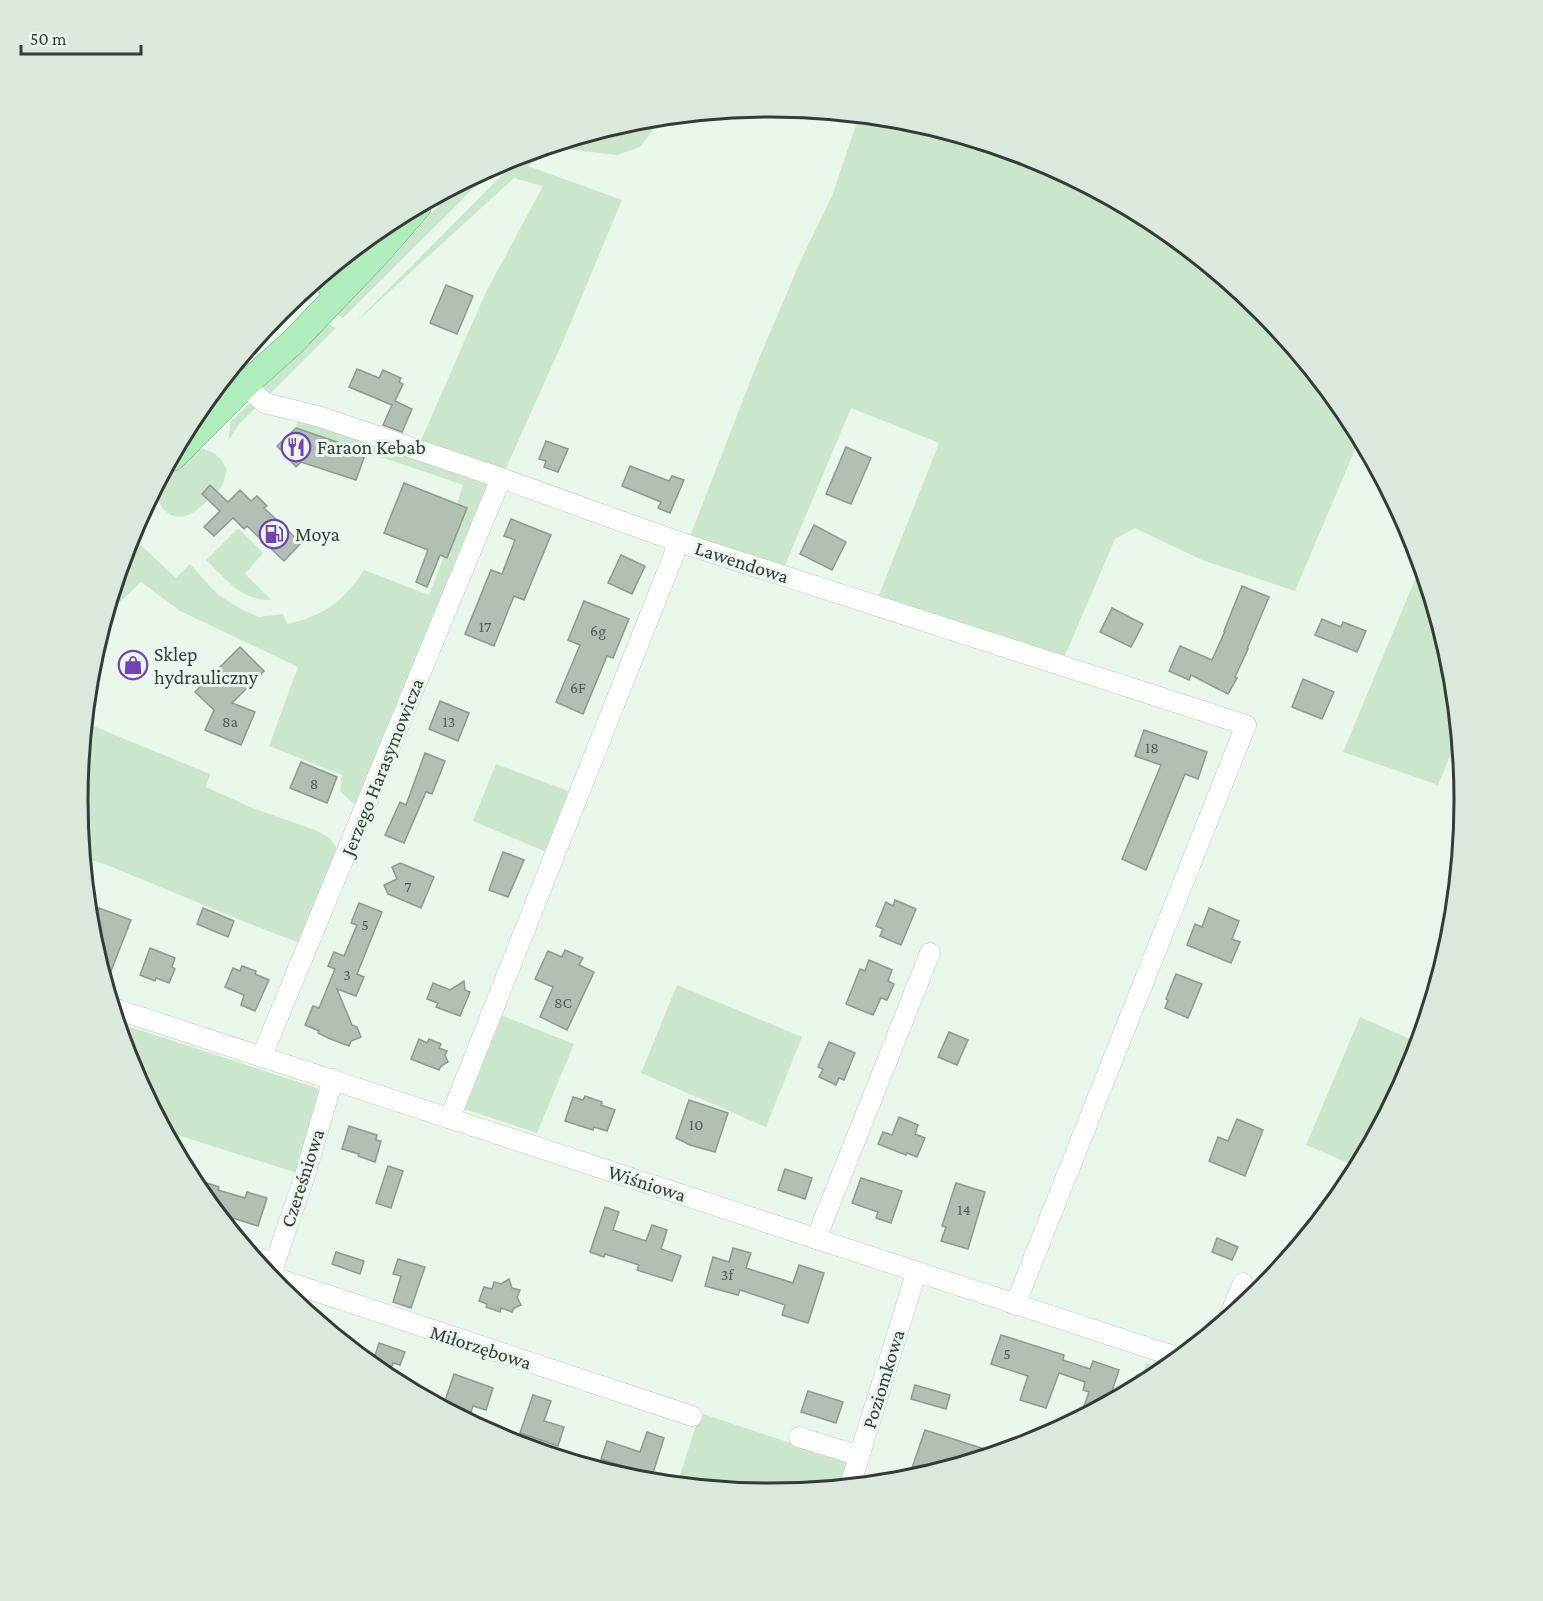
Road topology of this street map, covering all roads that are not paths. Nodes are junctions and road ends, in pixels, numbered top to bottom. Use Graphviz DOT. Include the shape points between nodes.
graph roads {
  1 [pos="399,228"];
  2 [pos="331,279"];
  3 [pos="237,379"];
  4 [pos="215,406"];
  5 [pos="501,478"];
  6 [pos="679,542"];
  7 [pos="930,953"];
  8 [pos="122,1011"];
  9 [pos="262,1056"];
  10 [pos="333,1079"];
  11 [pos="450,1118"];
  12 [pos="816,1239"];
  13 [pos="273,1266"];
  14 [pos="916,1273"];
  15 [pos="282,1276"];
  16 [pos="1243,1283"];
  17 [pos="1236,1301"];
  18 [pos="1015,1305"];
  19 [pos="1170,1355"];
  20 [pos="692,1416"];
  21 [pos="799,1437"];
  22 [pos="860,1456"];
  23 [pos="852,1479"];
  1 -- 3 [label="main road" via="292,343"];
  2 -- 3 [label="main road" via="273,348"];
  3 -- 4 [label="main road"];
  3 -- 5 [label="street, Lawendowa" via="265,403 321,417"];
  5 -- 6 [label="street, Lawendowa"];
  5 -- 9 [label="street, Jerzego Harasymowicza"];
  6 -- 11 [label="street"];
  6 -- 18 [label="street, Lawendowa" via="1246,724"];
  7 -- 12 [label="street"];
  8 -- 9 [label="street, Wiśniowa"];
  9 -- 10 [label="street, Wiśniowa"];
  10 -- 11 [label="street, Wiśniowa"];
  10 -- 13 [label="street, Czereśniowa"];
  11 -- 12 [label="street, Wiśniowa"];
  12 -- 14 [label="street, Wiśniowa"];
  14 -- 18 [label="street, Wiśniowa"];
  14 -- 22 [label="street, Poziomkowa"];
  15 -- 20 [label="street, Miłorzębowa"];
  16 -- 17 [label="street"];
  18 -- 19 [label="street, Wiśniowa"];
  21 -- 22 [label="street"];
  22 -- 23 [label="street, Poziomkowa"];
}
